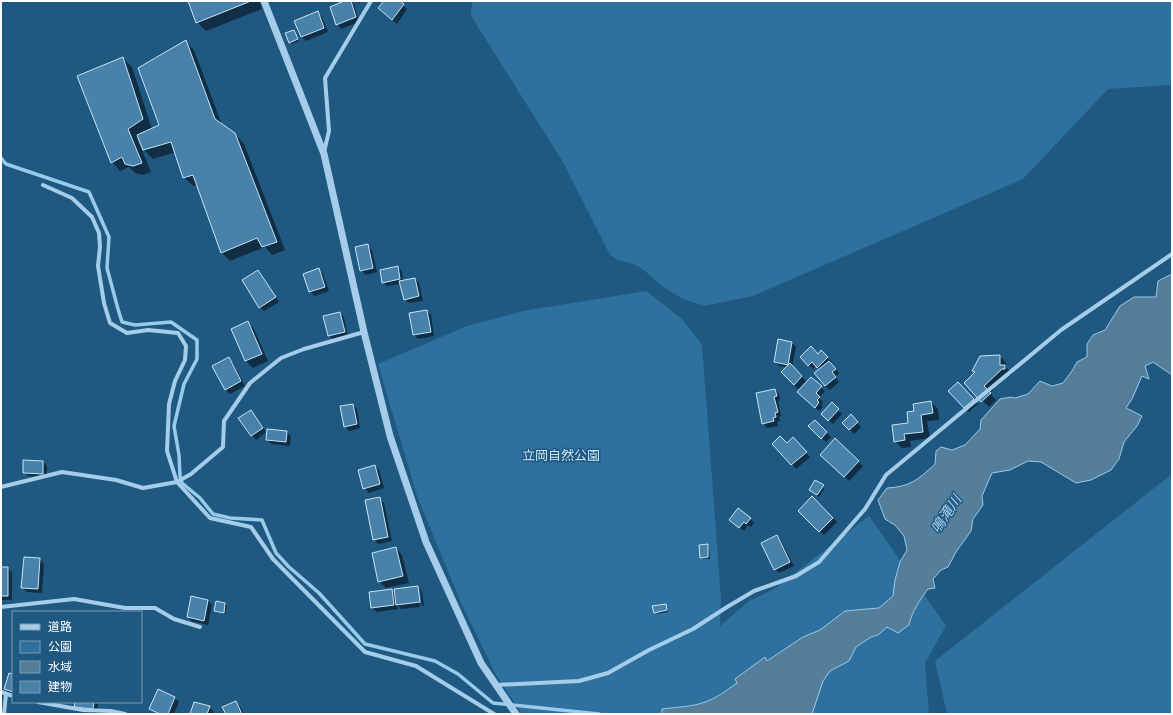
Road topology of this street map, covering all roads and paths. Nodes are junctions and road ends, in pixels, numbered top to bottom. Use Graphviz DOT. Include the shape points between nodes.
graph roads {
  1 [pos="264,1"];
  2 [pos="371,1"];
  3 [pos="324,154"];
  4 [pos="44,185"];
  5 [pos="1172,254"];
  6 [pos="364,332"];
  7 [pos="177,482"];
  8 [pos="1,487"];
  9 [pos="1,607"];
  10 [pos="200,627"];
  11 [pos="496,685"];
  12 [pos="1,692"];
  13 [pos="6,694"];
  14 [pos="12,696"];
  15 [pos="44,703"];
  16 [pos="4,714"];
  17 [pos="124,714"];
  18 [pos="494,714"];
  19 [pos="516,714"];
  1 -- 3 [label="street"];
  2 -- 3 [label="street" via="325,78 329,130"];
  3 -- 6 [label="street"];
  4 -- 7 [label="street" via="72,198 92,217 99,233 98,266 110,323 126,333 148,330 178,333 186,346 185,360 175,381 169,404 167,451"];
  5 -- 11 [label="street" via="1061,330 886,475 865,509 820,562 796,576 754,591 693,629 608,673 579,681"];
  6 -- 7 [label="street" via="281,358 250,382 224,421 223,447 191,474"];
  6 -- 11 [label="street" via="390,436 426,542 473,647"];
  7 -- 8 [label="street" via="143,488 116,480 62,472"];
  7 -- 18 [label="street" via="210,518 251,527 273,559 364,652 416,666"];
  9 -- 10 [label="street" via="74,599 126,608 155,608 174,619"];
  11 -- 19 [label="street"];
  12 -- 13 [label="street"];
  13 -- 14 [label="street"];
  13 -- 16 [label="street"];
  15 -- 17 [label="street"];
}
